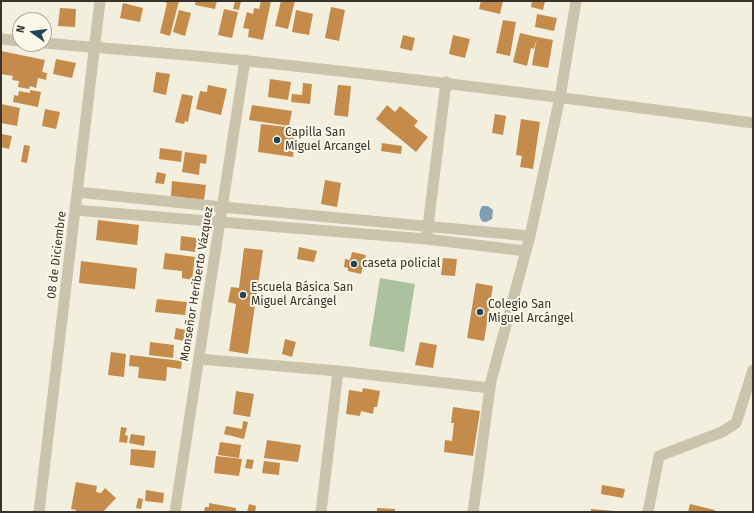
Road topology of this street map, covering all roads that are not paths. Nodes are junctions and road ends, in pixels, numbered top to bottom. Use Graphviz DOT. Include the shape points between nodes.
graph roads {
  1 [pos="100,1"];
  2 [pos="576,1"];
  3 [pos="1,39"];
  4 [pos="12,40"];
  5 [pos="52,44"];
  6 [pos="95,48"];
  7 [pos="245,60"];
  8 [pos="446,82"];
  9 [pos="560,96"];
  10 [pos="753,123"];
  11 [pos="77,192"];
  12 [pos="222,208"];
  13 [pos="75,210"];
  14 [pos="220,222"];
  15 [pos="428,227"];
  16 [pos="530,236"];
  17 [pos="426,239"];
  18 [pos="526,250"];
  19 [pos="199,359"];
  20 [pos="753,370"];
  21 [pos="338,371"];
  22 [pos="490,388"];
  23 [pos="39,512"];
  24 [pos="176,512"];
  25 [pos="321,512"];
  26 [pos="473,512"];
  27 [pos="648,512"];
  1 -- 6 [label="street, 08 de Diciembre"];
  2 -- 9 [label="street"];
  3 -- 4 [label="street"];
  5 -- 6 [label="street"];
  6 -- 7 [label="street"];
  6 -- 11 [label="street, 08 de Diciembre"];
  7 -- 8 [label="street"];
  7 -- 12 [label="street, Monseñor Heriberto Vázquez"];
  8 -- 9 [label="street"];
  8 -- 15 [label="street"];
  9 -- 10 [label="street"];
  9 -- 16 [label="street"];
  11 -- 12 [label="street"];
  11 -- 13 [label="street, 08 de Diciembre"];
  12 -- 14 [label="street, Monseñor Heriberto Vázquez"];
  12 -- 15 [label="street"];
  13 -- 14 [label="street"];
  13 -- 23 [label="street, 08 de Diciembre"];
  14 -- 17 [label="street"];
  14 -- 19 [label="street, Monseñor Heriberto Vázquez"];
  15 -- 16 [label="street"];
  15 -- 17 [label="street"];
  16 -- 18 [label="street"];
  17 -- 18 [label="street"];
  18 -- 22 [label="street"];
  19 -- 21 [label="street"];
  19 -- 24 [label="street, Monseñor Heriberto Vázquez"];
  20 -- 27 [label="street" via="736,422 722,432 659,456"];
  21 -- 22 [label="street"];
  21 -- 25 [label="street"];
  22 -- 26 [label="street"];
}
